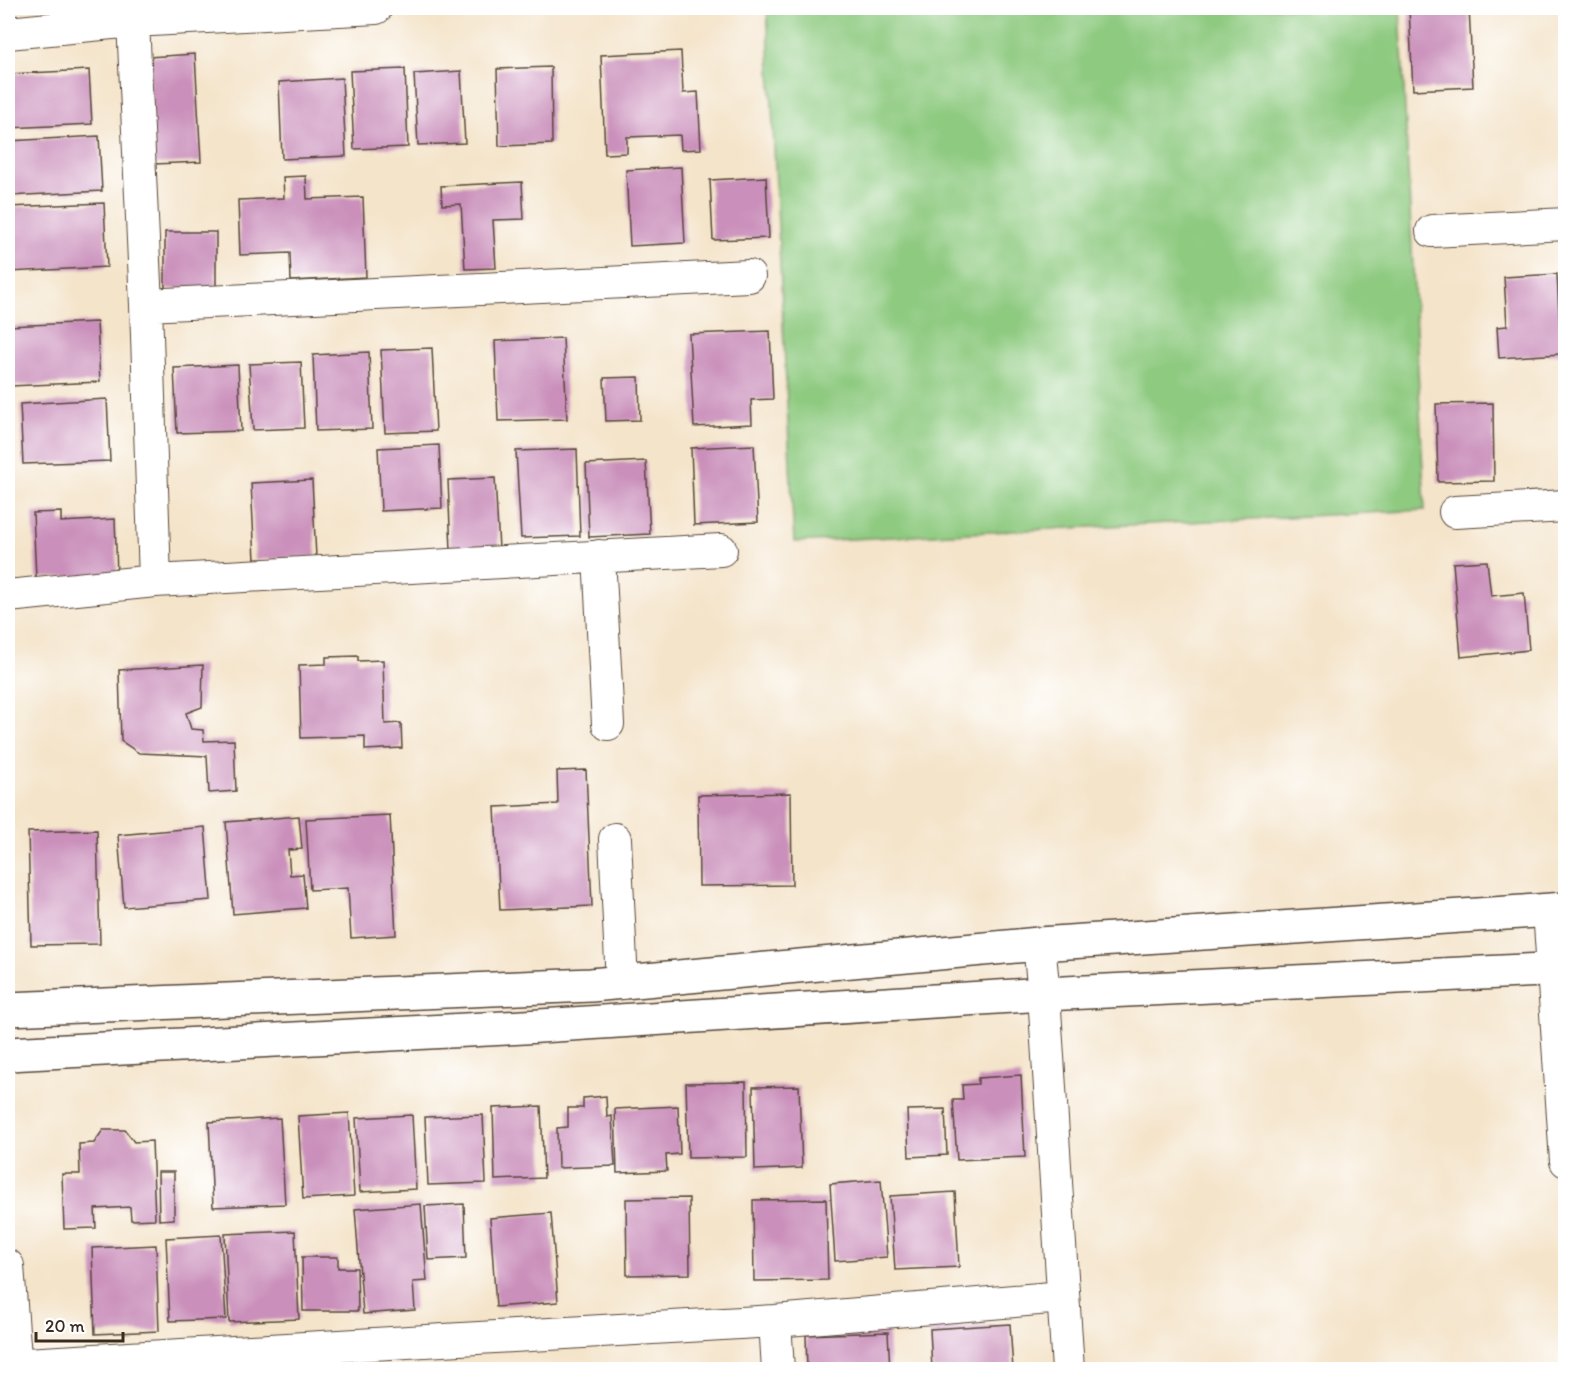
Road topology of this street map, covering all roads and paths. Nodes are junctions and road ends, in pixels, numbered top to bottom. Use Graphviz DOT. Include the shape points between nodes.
graph roads {
  1 [pos="376,8"];
  2 [pos="133,21"];
  3 [pos="8,33"];
  4 [pos="1566,224"];
  5 [pos="1432,231"];
  6 [pos="749,276"];
  7 [pos="146,306"];
  8 [pos="1566,506"];
  9 [pos="1455,512"];
  10 [pos="721,550"];
  11 [pos="599,556"];
  12 [pos="155,581"];
  13 [pos="8,596"];
  14 [pos="608,724"];
  15 [pos="615,839"];
  16 [pos="1557,910"];
  17 [pos="1039,944"];
  18 [pos="1559,969"];
  19 [pos="622,983"];
  20 [pos="1044,994"];
  21 [pos="8,1009"];
  22 [pos="8,1054"];
  23 [pos="1566,1161"];
  24 [pos="8,1266"];
  25 [pos="1063,1297"];
  26 [pos="775,1321"];
  27 [pos="13,1366"];
  28 [pos="778,1370"];
  29 [pos="1068,1370"];
  1 -- 2 [label="street"];
  2 -- 3 [label="street"];
  2 -- 7 [label="street"];
  4 -- 5 [label="street"];
  6 -- 7 [label="street"];
  7 -- 12 [label="street"];
  8 -- 9 [label="street"];
  10 -- 11 [label="street"];
  11 -- 12 [label="street"];
  11 -- 14 [label="street"];
  12 -- 13 [label="street"];
  15 -- 19 [label="street"];
  16 -- 17 [label="street"];
  16 -- 18 [label="street"];
  17 -- 19 [label="street"];
  17 -- 20 [label="street"];
  18 -- 20 [label="street"];
  18 -- 23 [label="street"];
  19 -- 21 [label="street"];
  20 -- 22 [label="street"];
  20 -- 25 [label="street"];
  24 -- 27 [label="street"];
  25 -- 26 [label="street"];
  25 -- 29 [label="street"];
  26 -- 27 [label="street"];
  26 -- 28 [label="street"];
}
